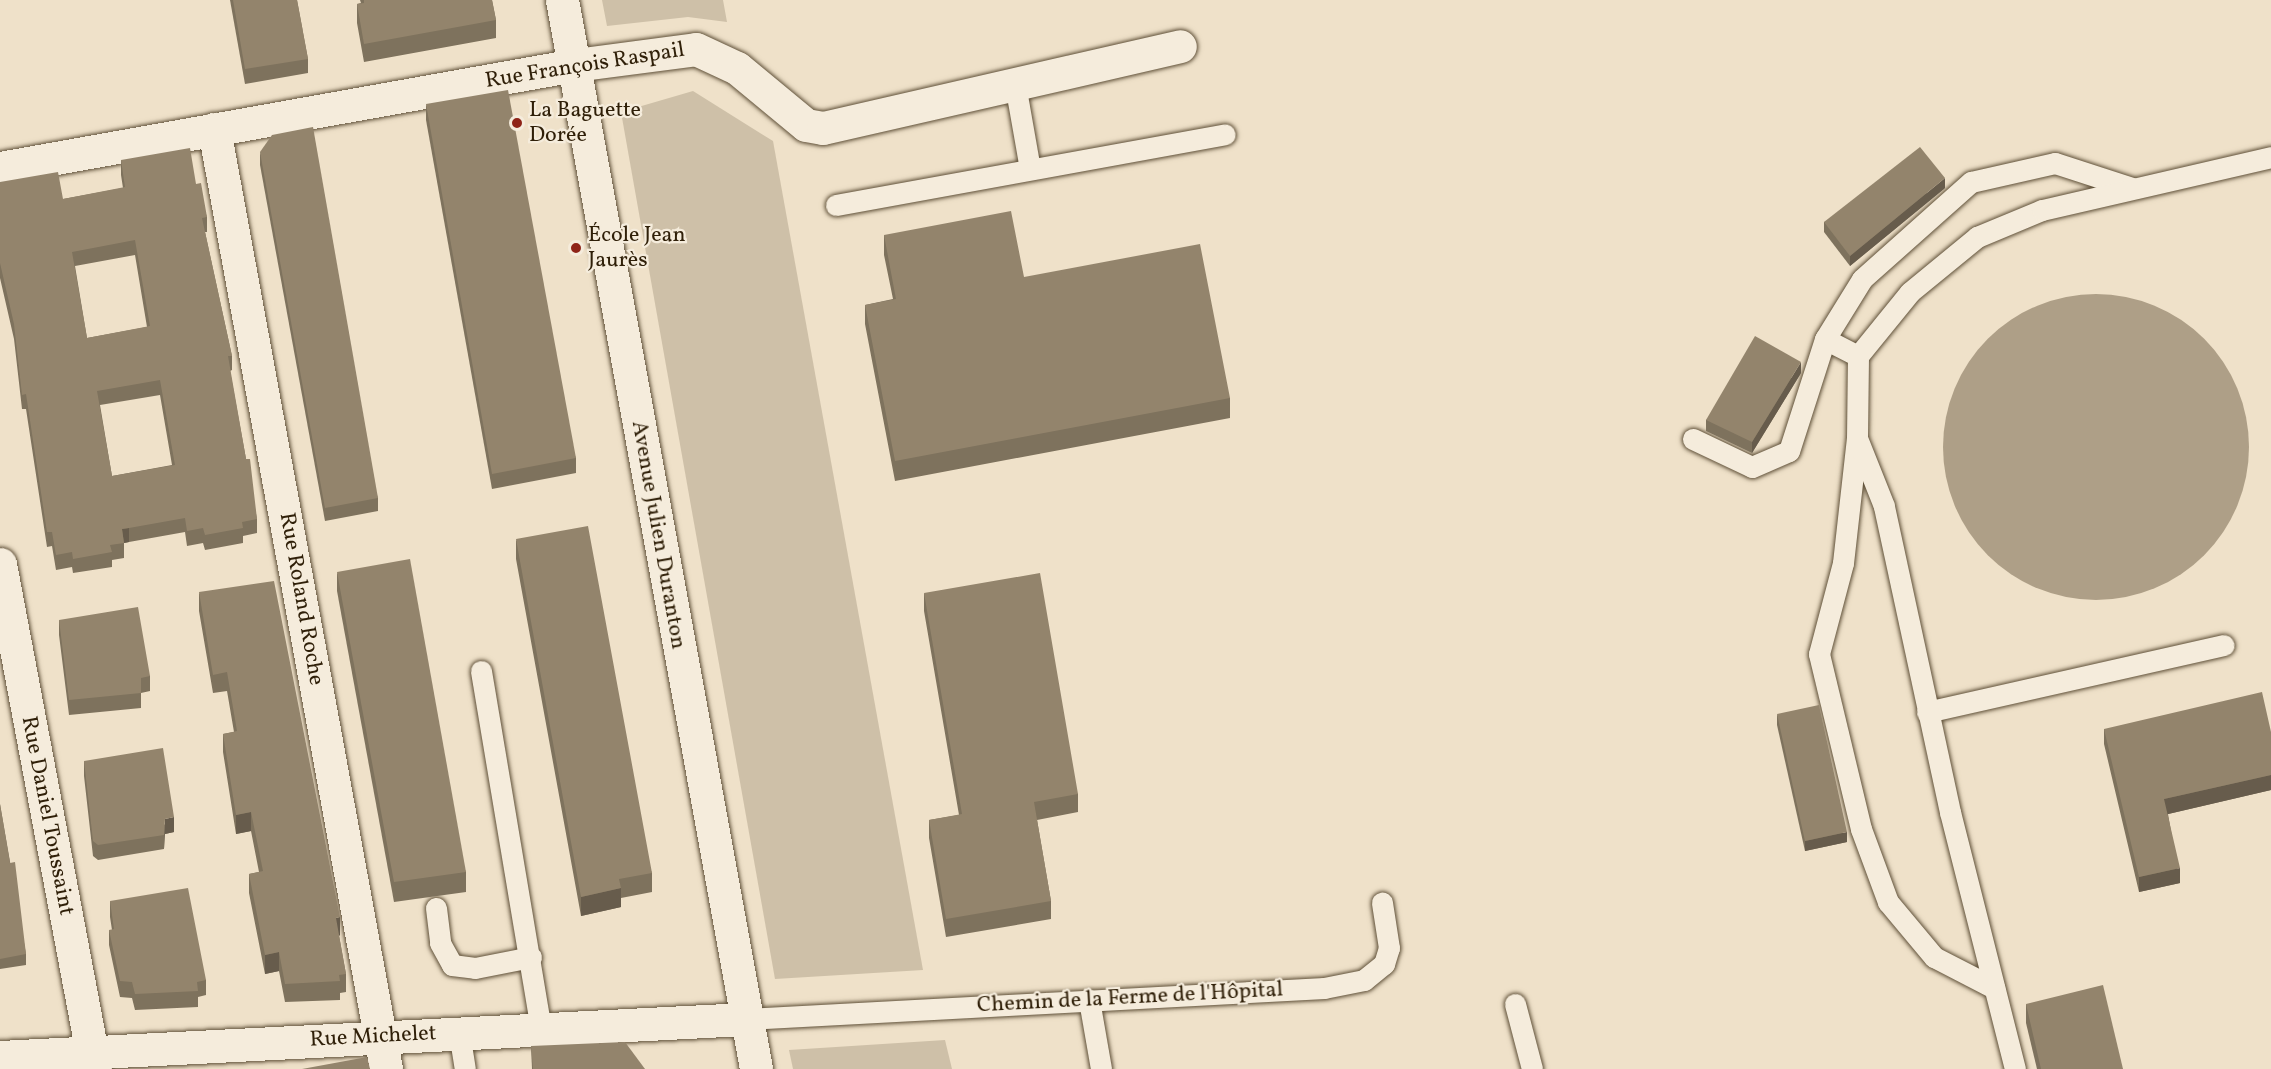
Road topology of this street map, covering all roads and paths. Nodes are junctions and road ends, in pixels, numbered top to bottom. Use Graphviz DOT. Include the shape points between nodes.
graph roads {
  1 [pos="562,0"];
  2 [pos="1180,46"];
  3 [pos="574,65"];
  4 [pos="1015,84"];
  5 [pos="213,129"];
  6 [pos="1225,134"];
  7 [pos="2271,157"];
  8 [pos="0,168"];
  9 [pos="1030,169"];
  10 [pos="2133,189"];
  11 [pos="836,205"];
  12 [pos="1825,339"];
  13 [pos="1858,356"];
  14 [pos="1857,438"];
  15 [pos="1693,439"];
  16 [pos="0,564"];
  17 [pos="2224,645"];
  18 [pos="481,671"];
  19 [pos="1928,712"];
  20 [pos="1382,903"];
  21 [pos="436,908"];
  22 [pos="531,957"];
  23 [pos="1994,988"];
  24 [pos="1089,1000"];
  25 [pos="1515,1004"];
  26 [pos="746,1019"];
  27 [pos="542,1029"];
  28 [pos="459,1032"];
  29 [pos="380,1035"];
  30 [pos="0,1057"];
  31 [pos="93,1061"];
  32 [pos="386,1069"];
  33 [pos="465,1069"];
  34 [pos="756,1069"];
  35 [pos="1101,1069"];
  36 [pos="1532,1069"];
  37 [pos="2015,1069"];
  1 -- 3 [label="street, Avenue Julien Duranton"];
  2 -- 4 [label="street, Rue François Raspail"];
  3 -- 4 [label="street, Rue François Raspail" via="696,49 737,68 806,125 823,128"];
  3 -- 5 [label="street, Rue François Raspail"];
  3 -- 26 [label="street, Avenue Julien Duranton"];
  4 -- 9 [label="lane"];
  5 -- 8 [label="street, Rue François Raspail"];
  5 -- 29 [label="street, Rue Roland Roche"];
  6 -- 9 [label="lane"];
  7 -- 10 [label="lane"];
  9 -- 11 [label="lane"];
  10 -- 12 [label="lane" via="2055,163 1971,182 1862,279"];
  10 -- 13 [label="lane" via="2042,210 1977,237 1910,292"];
  12 -- 13 [label="lane"];
  12 -- 15 [label="lane" via="1789,451 1752,467"];
  13 -- 14 [label="lane"];
  14 -- 19 [label="lane" via="1884,506"];
  14 -- 23 [label="lane" via="1843,563 1819,654 1861,830 1888,902 1935,957"];
  16 -- 31 [label="street, Rue Daniel Toussaint"];
  17 -- 19 [label="lane"];
  18 -- 22 [label="lane"];
  19 -- 23 [label="lane"];
  20 -- 24 [label="lane, Chemin de la Ferme de l'Hôpital" via="1389,948 1384,964 1364,980 1324,988"];
  21 -- 22 [label="lane" via="440,943 452,965 475,968"];
  22 -- 27 [label="lane"];
  23 -- 37 [label="lane"];
  24 -- 26 [label="lane, Chemin de la Ferme de l'Hôpital"];
  24 -- 35 [label="lane"];
  25 -- 36 [label="lane"];
  26 -- 27 [label="street, Rue Michelet"];
  26 -- 34 [label="street, Avenue Julien Duranton"];
  27 -- 28 [label="street, Rue Michelet"];
  28 -- 29 [label="street, Rue Michelet"];
  28 -- 33 [label="lane"];
  29 -- 31 [label="street, Rue Michelet"];
  29 -- 32 [label="street, Rue Roland Roche"];
  30 -- 31 [label="street, Rue Michelet"];
}
